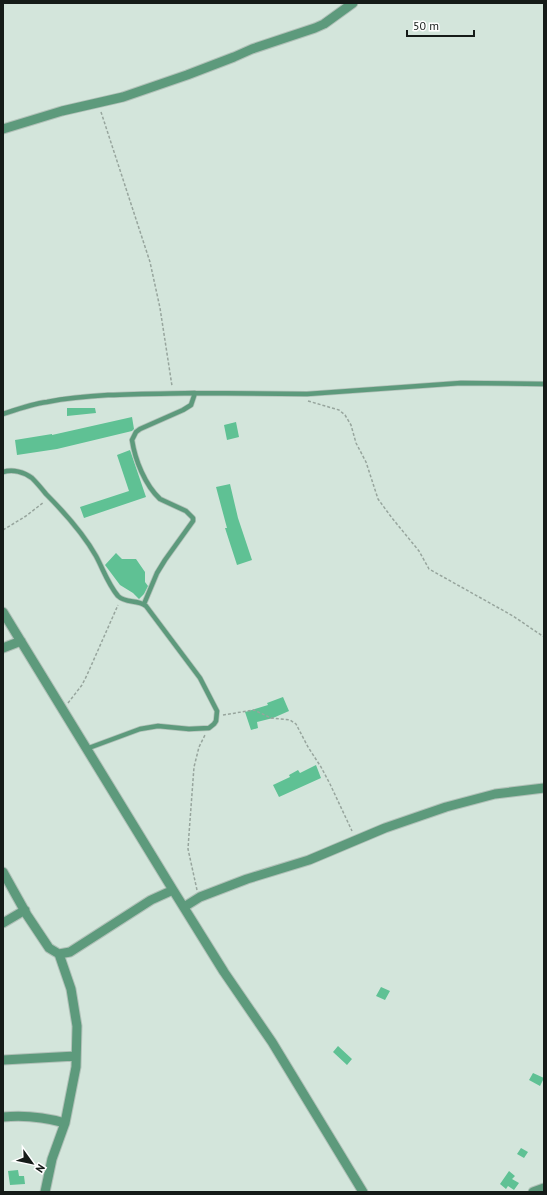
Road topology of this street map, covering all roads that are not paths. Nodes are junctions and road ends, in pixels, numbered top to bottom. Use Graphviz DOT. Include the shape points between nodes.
graph roads {
  1 [pos="353,3"];
  2 [pos="3,129"];
  3 [pos="544,384"];
  4 [pos="195,393"];
  5 [pos="3,414"];
  6 [pos="3,472"];
  7 [pos="144,604"];
  8 [pos="3,612"];
  9 [pos="21,641"];
  10 [pos="3,648"];
  11 [pos="86,749"];
  12 [pos="544,788"];
  13 [pos="3,872"];
  14 [pos="173,890"];
  15 [pos="184,907"];
  16 [pos="25,910"];
  17 [pos="3,923"];
  18 [pos="59,954"];
  19 [pos="76,1056"];
  20 [pos="3,1060"];
  21 [pos="3,1118"];
  22 [pos="65,1123"];
  23 [pos="544,1188"];
  24 [pos="45,1192"];
  25 [pos="364,1192"];
  26 [pos="533,1192"];
  1 -- 2 [label="street" via="324,24 306,32 252,49 188,75"];
  3 -- 4 [label="lane" via="461,383 307,394"];
  4 -- 5 [label="lane" via="56,401"];
  4 -- 7 [label="lane" via="191,405 140,429 132,440 142,472 156,496 186,511 193,518 193,522 157,573"];
  6 -- 7 [label="lane" via="16,471 32,478 90,547 111,587 122,598"];
  7 -- 11 [label="lane" via="200,678 218,716 209,728 140,728"];
  8 -- 9 [label="street"];
  9 -- 10 [label="street"];
  9 -- 11 [label="street"];
  11 -- 14 [label="street"];
  12 -- 15 [label="street" via="495,794 446,807 385,828 309,860 247,879 200,897"];
  13 -- 16 [label="street"];
  14 -- 15 [label="street"];
  14 -- 18 [label="street" via="150,900 70,952"];
  15 -- 25 [label="street" via="272,1042"];
  16 -- 17 [label="street"];
  16 -- 18 [label="street" via="49,948"];
  18 -- 19 [label="street" via="71,989 76,1026"];
  19 -- 20 [label="street"];
  19 -- 22 [label="street"];
  21 -- 22 [label="street" via="34,1117"];
  22 -- 24 [label="street" via="52,1159"];
  23 -- 26 [label="street"];
}
